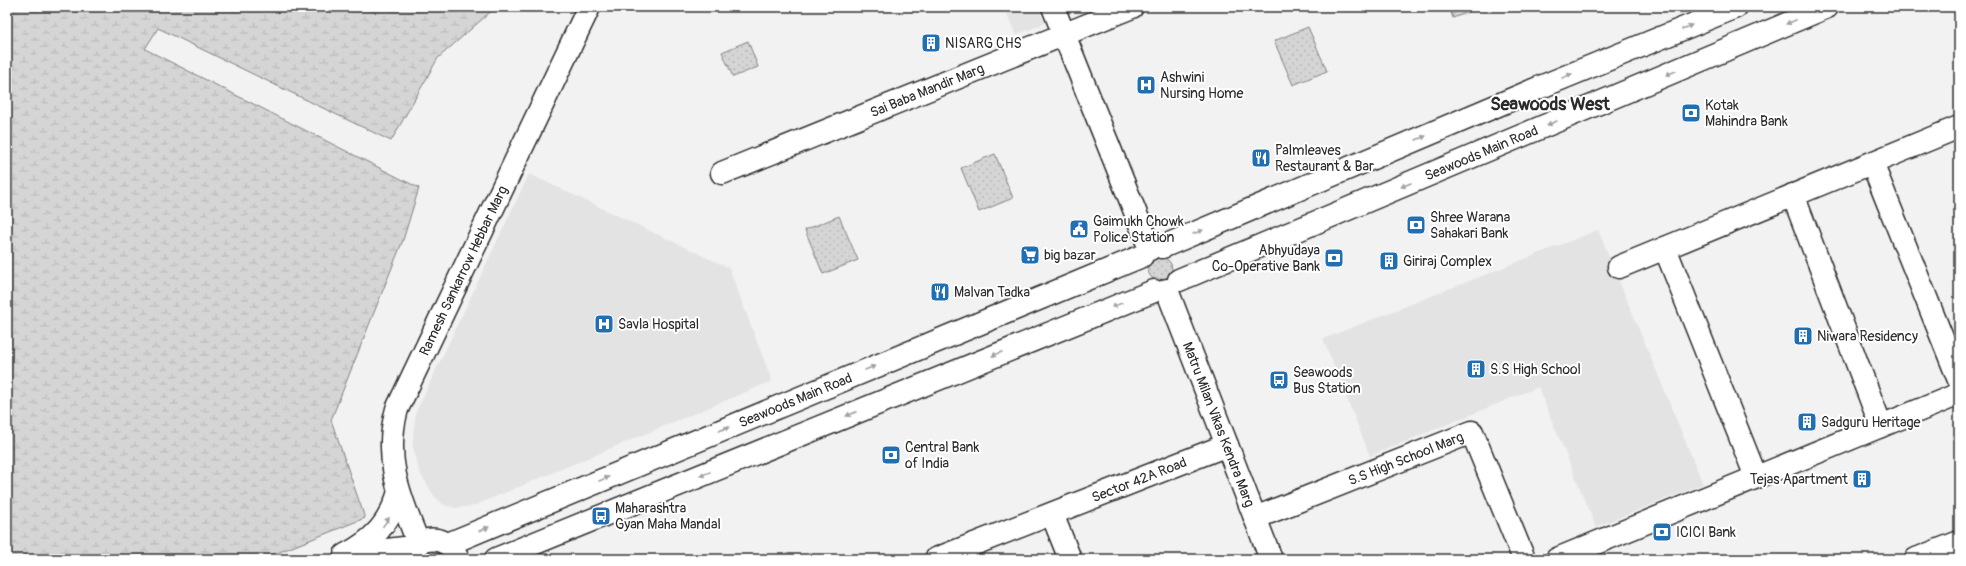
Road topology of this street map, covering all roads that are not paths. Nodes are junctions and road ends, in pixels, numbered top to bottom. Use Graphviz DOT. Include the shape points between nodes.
graph roads {
  1 [pos="588,7"];
  2 [pos="1053,7"];
  3 [pos="1132,7"];
  4 [pos="1736,7"];
  5 [pos="1827,7"];
  6 [pos="1064,34"];
  7 [pos="1959,128"];
  8 [pos="1872,163"];
  9 [pos="722,173"];
  10 [pos="1793,195"];
  11 [pos="1665,248"];
  12 [pos="1151,251"];
  13 [pos="1619,267"];
  14 [pos="1167,287"];
  15 [pos="1959,380"];
  16 [pos="1959,394"];
  17 [pos="1881,426"];
  18 [pos="1227,445"];
  19 [pos="1756,478"];
  20 [pos="399,492"];
  21 [pos="1052,514"];
  22 [pos="1255,518"];
  23 [pos="1959,542"];
  24 [pos="453,551"];
  25 [pos="408,552"];
  26 [pos="506,556"];
  27 [pos="340,557"];
  28 [pos="936,559"];
  29 [pos="1070,559"];
  30 [pos="1271,559"];
  31 [pos="1524,559"];
  32 [pos="1557,559"];
  33 [pos="1916,559"];
  1 -- 20 [label="street, Ramesh Sankarrow Hebbar Marg" via="397,409 392,440 393,468"];
  2 -- 6 [label="street"];
  3 -- 6 [label="street, Sai Baba Mandir Marg"];
  12 -- 4 [label="street, Seawoods Main Road, one-way"];
  5 -- 14 [label="street, Seawoods Main Road, one-way"];
  6 -- 9 [label="street, Sai Baba Mandir Marg"];
  6 -- 12 [label="street"];
  7 -- 8 [label="street"];
  8 -- 10 [label="street"];
  8 -- 15 [label="street"];
  10 -- 11 [label="street"];
  10 -- 17 [label="street"];
  11 -- 13 [label="street"];
  11 -- 19 [label="street"];
  12 -- 14 [label="street" via="1137,268 1139,278 1145,286"];
  12 -- 14 [label="street" via="1172,251 1180,259 1182,270"];
  24 -- 12 [label="street, Seawoods Main Road, one-way"];
  14 -- 18 [label="street, Matru Milan Vikas Kendra Marg"];
  14 -- 26 [label="street, Seawoods Main Road, one-way"];
  16 -- 17 [label="street"];
  17 -- 19 [label="street"];
  18 -- 21 [label="street, Sector 42A Road"];
  18 -- 22 [label="street, Matru Milan Vikas Kendra Marg"];
  19 -- 32 [label="street"];
  20 -- 25 [label="street, Ramesh Sankarrow Hebbar Marg"];
  27 -- 20 [label="street, one-way" via="365,544 384,526"];
  21 -- 28 [label="street, Sector 42A Road"];
  21 -- 29 [label="street"];
  22 -- 30 [label="street, Matru Milan Vikas Kendra Marg"];
  22 -- 31 [label="street, S.S High School Marg" via="1472,432"];
  23 -- 33 [label="street"];
  24 -- 25 [label="street" via="433,539"];
  25 -- 27 [label="street"];
}
